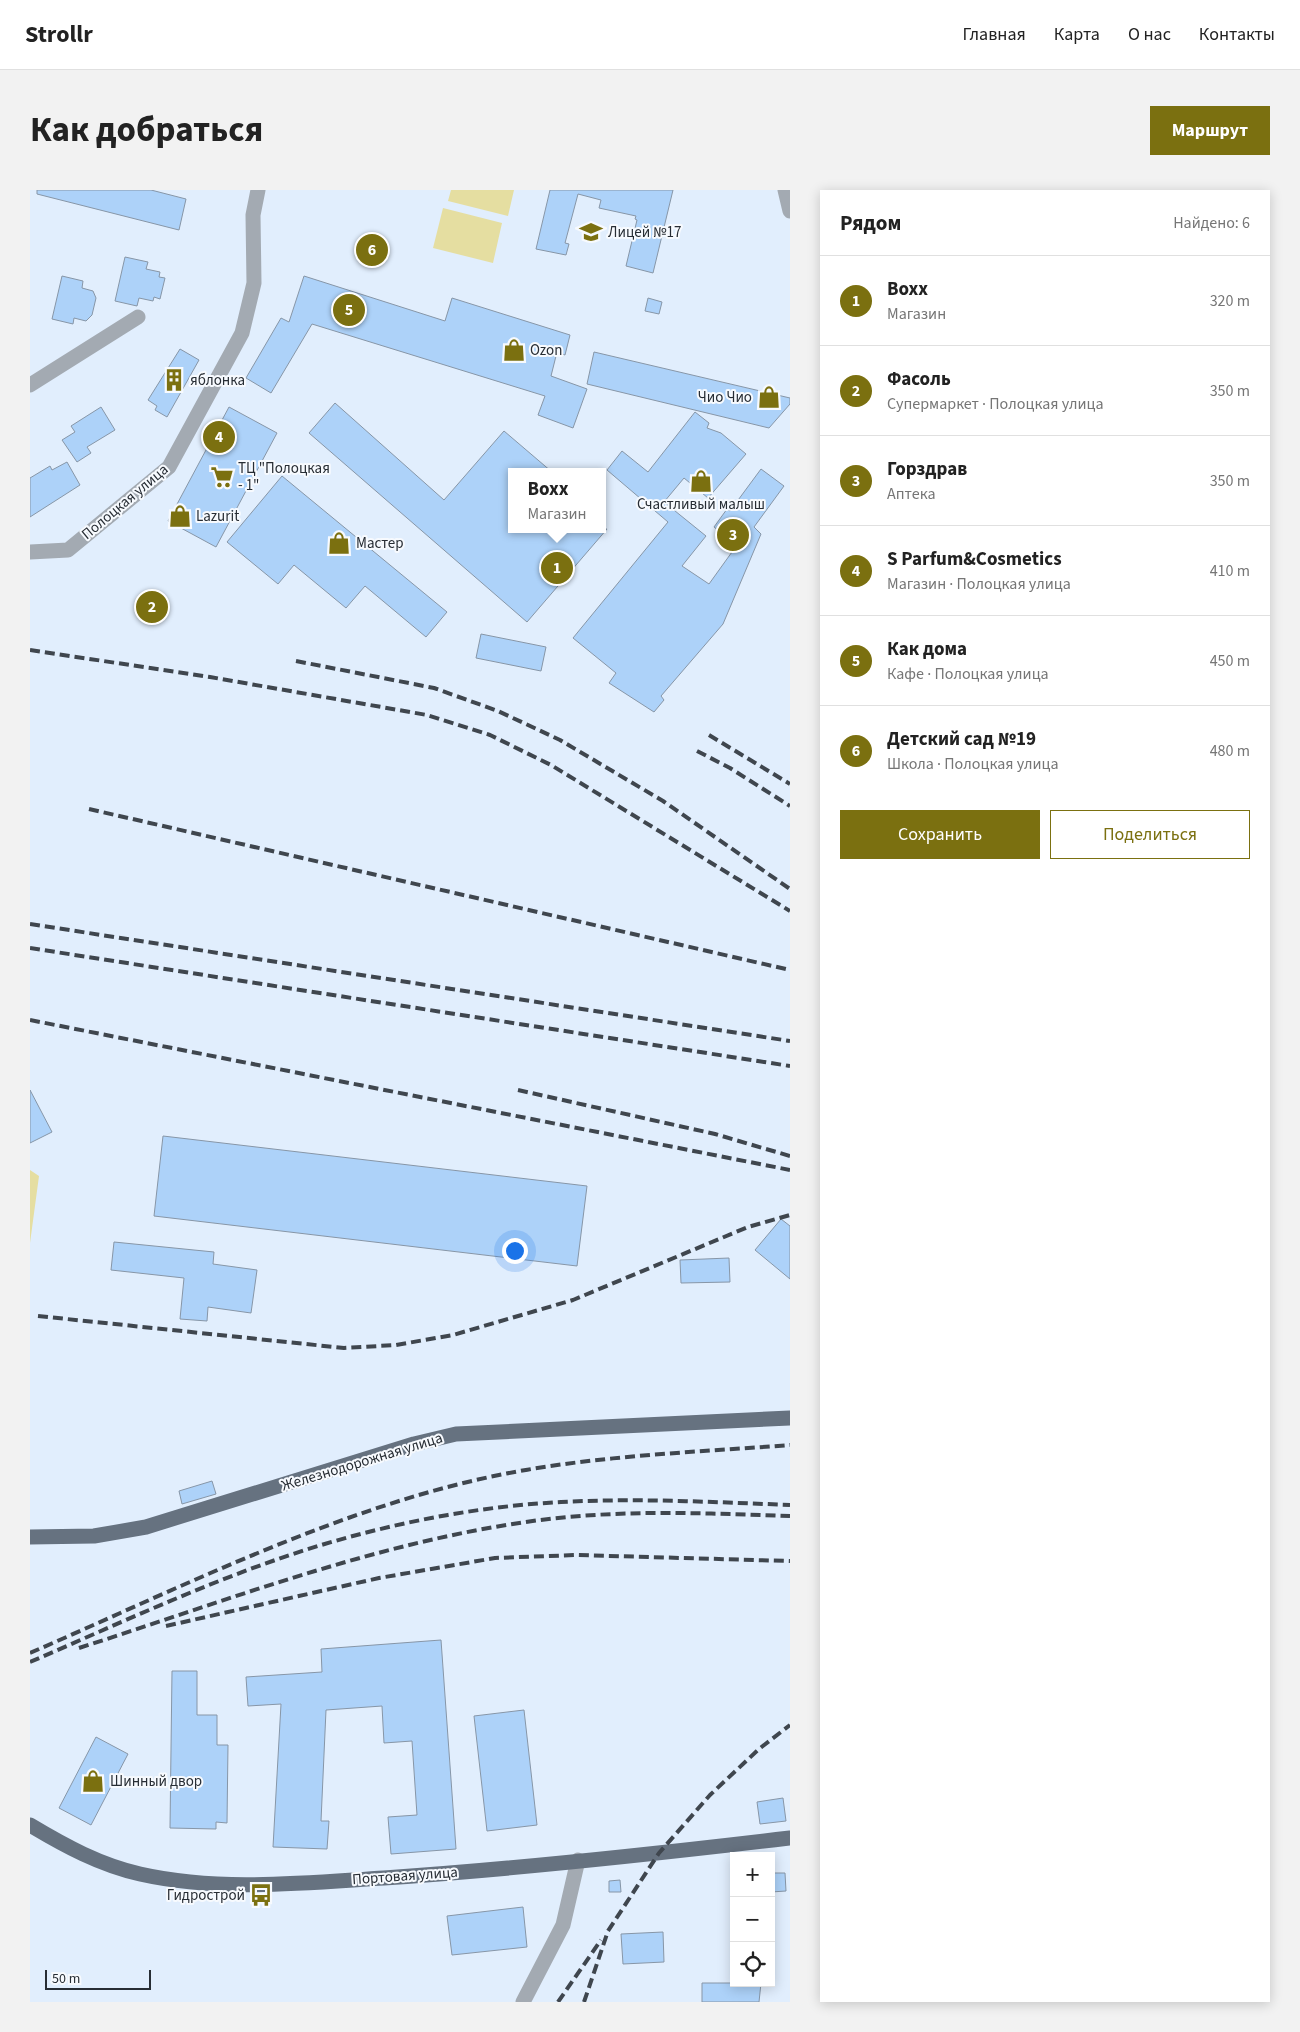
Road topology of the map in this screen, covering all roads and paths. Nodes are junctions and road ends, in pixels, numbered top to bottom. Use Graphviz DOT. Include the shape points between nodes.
graph roads {
  1 [pos="258,190"];
  2 [pos="785,190"];
  3 [pos="790,212"];
  4 [pos="138,317"];
  5 [pos="30,385"];
  6 [pos="30,552"];
  7 [pos="790,1418"];
  8 [pos="30,1538"];
  9 [pos="30,1825"];
  10 [pos="790,1838"];
  11 [pos="578,1860"];
  12 [pos="523,2002"];
  1 -- 6 [label="street, Полоцкая улица" via="253,216 254,283 242,333 169,467 68,550"];
  2 -- 3 [label="street"];
  4 -- 5 [label="street"];
  7 -- 8 [label="main road, Железнодорожная улица" via="456,1434 146,1527 94,1536"];
  9 -- 11 [label="main road, Портовая улица" via="77,1851 123,1870 211,1883 290,1884 431,1875"];
  10 -- 11 [label="main road, Портовая улица"];
  11 -- 12 [label="street" via="563,1925"];
}
